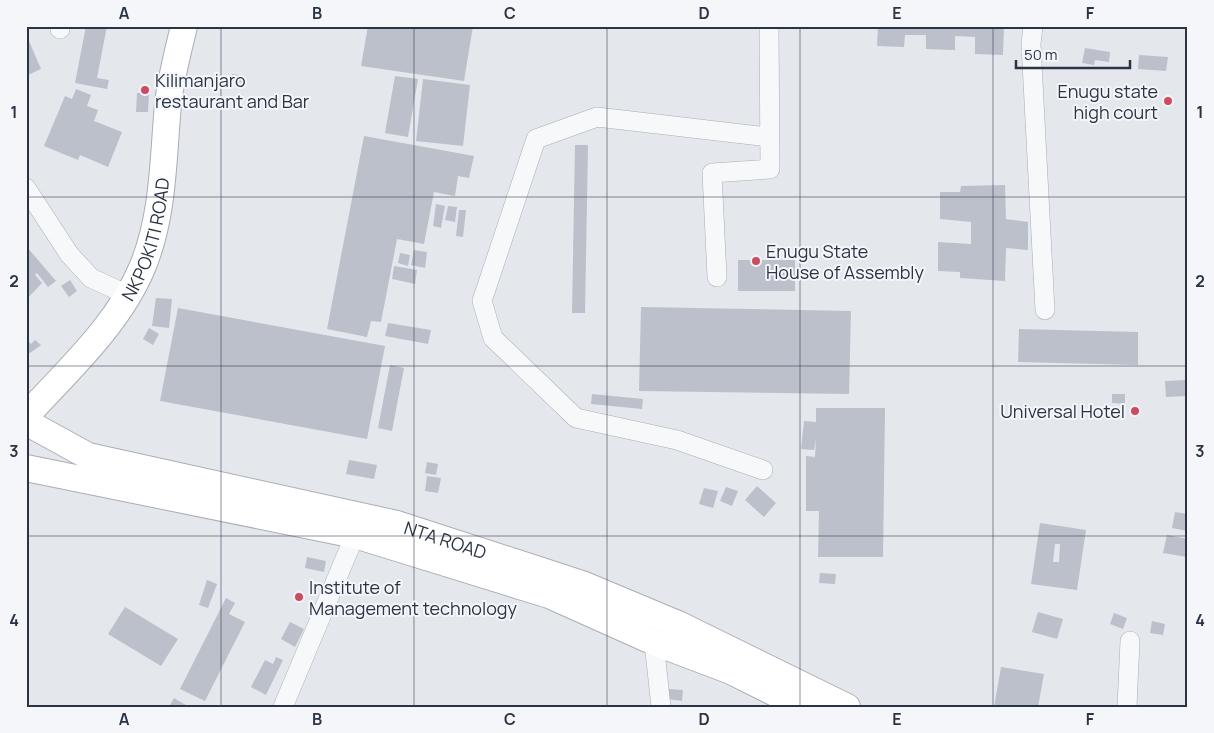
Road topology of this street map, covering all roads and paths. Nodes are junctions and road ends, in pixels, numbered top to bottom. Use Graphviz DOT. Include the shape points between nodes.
graph roads {
  1 [pos="184,26"];
  2 [pos="769,26"];
  3 [pos="1032,26"];
  4 [pos="768,137"];
  5 [pos="26,188"];
  6 [pos="718,277"];
  7 [pos="128,295"];
  8 [pos="1045,310"];
  9 [pos="26,416"];
  10 [pos="26,422"];
  11 [pos="26,468"];
  12 [pos="764,470"];
  13 [pos="355,535"];
  14 [pos="1130,641"];
  15 [pos="654,642"];
  16 [pos="284,707"];
  17 [pos="661,707"];
  18 [pos="803,707"];
  19 [pos="847,707"];
  20 [pos="1127,707"];
  1 -- 7 [label="main road, NKPOKITI ROAD" via="172,76 155,229 142,268"];
  2 -- 4 [label="street"];
  3 -- 8 [label="street"];
  4 -- 6 [label="street" via="770,169 712,173"];
  4 -- 12 [label="street" via="597,117 536,139 482,301 493,338 576,418 677,440"];
  5 -- 7 [label="street" via="69,254 91,278"];
  7 -- 9 [label="main road, NKPOKITI ROAD" via="100,333"];
  10 -- 19 [label="main road, NTA ROAD" via="88,456 397,524 582,584 680,625"];
  11 -- 13 [label="main road, NTA ROAD"];
  13 -- 15 [label="main road, NTA ROAD" via="549,595"];
  13 -- 16 [label="street"];
  14 -- 20 [label="street"];
  15 -- 17 [label="street"];
  15 -- 18 [label="main road, NTA ROAD" via="730,671"];
}
